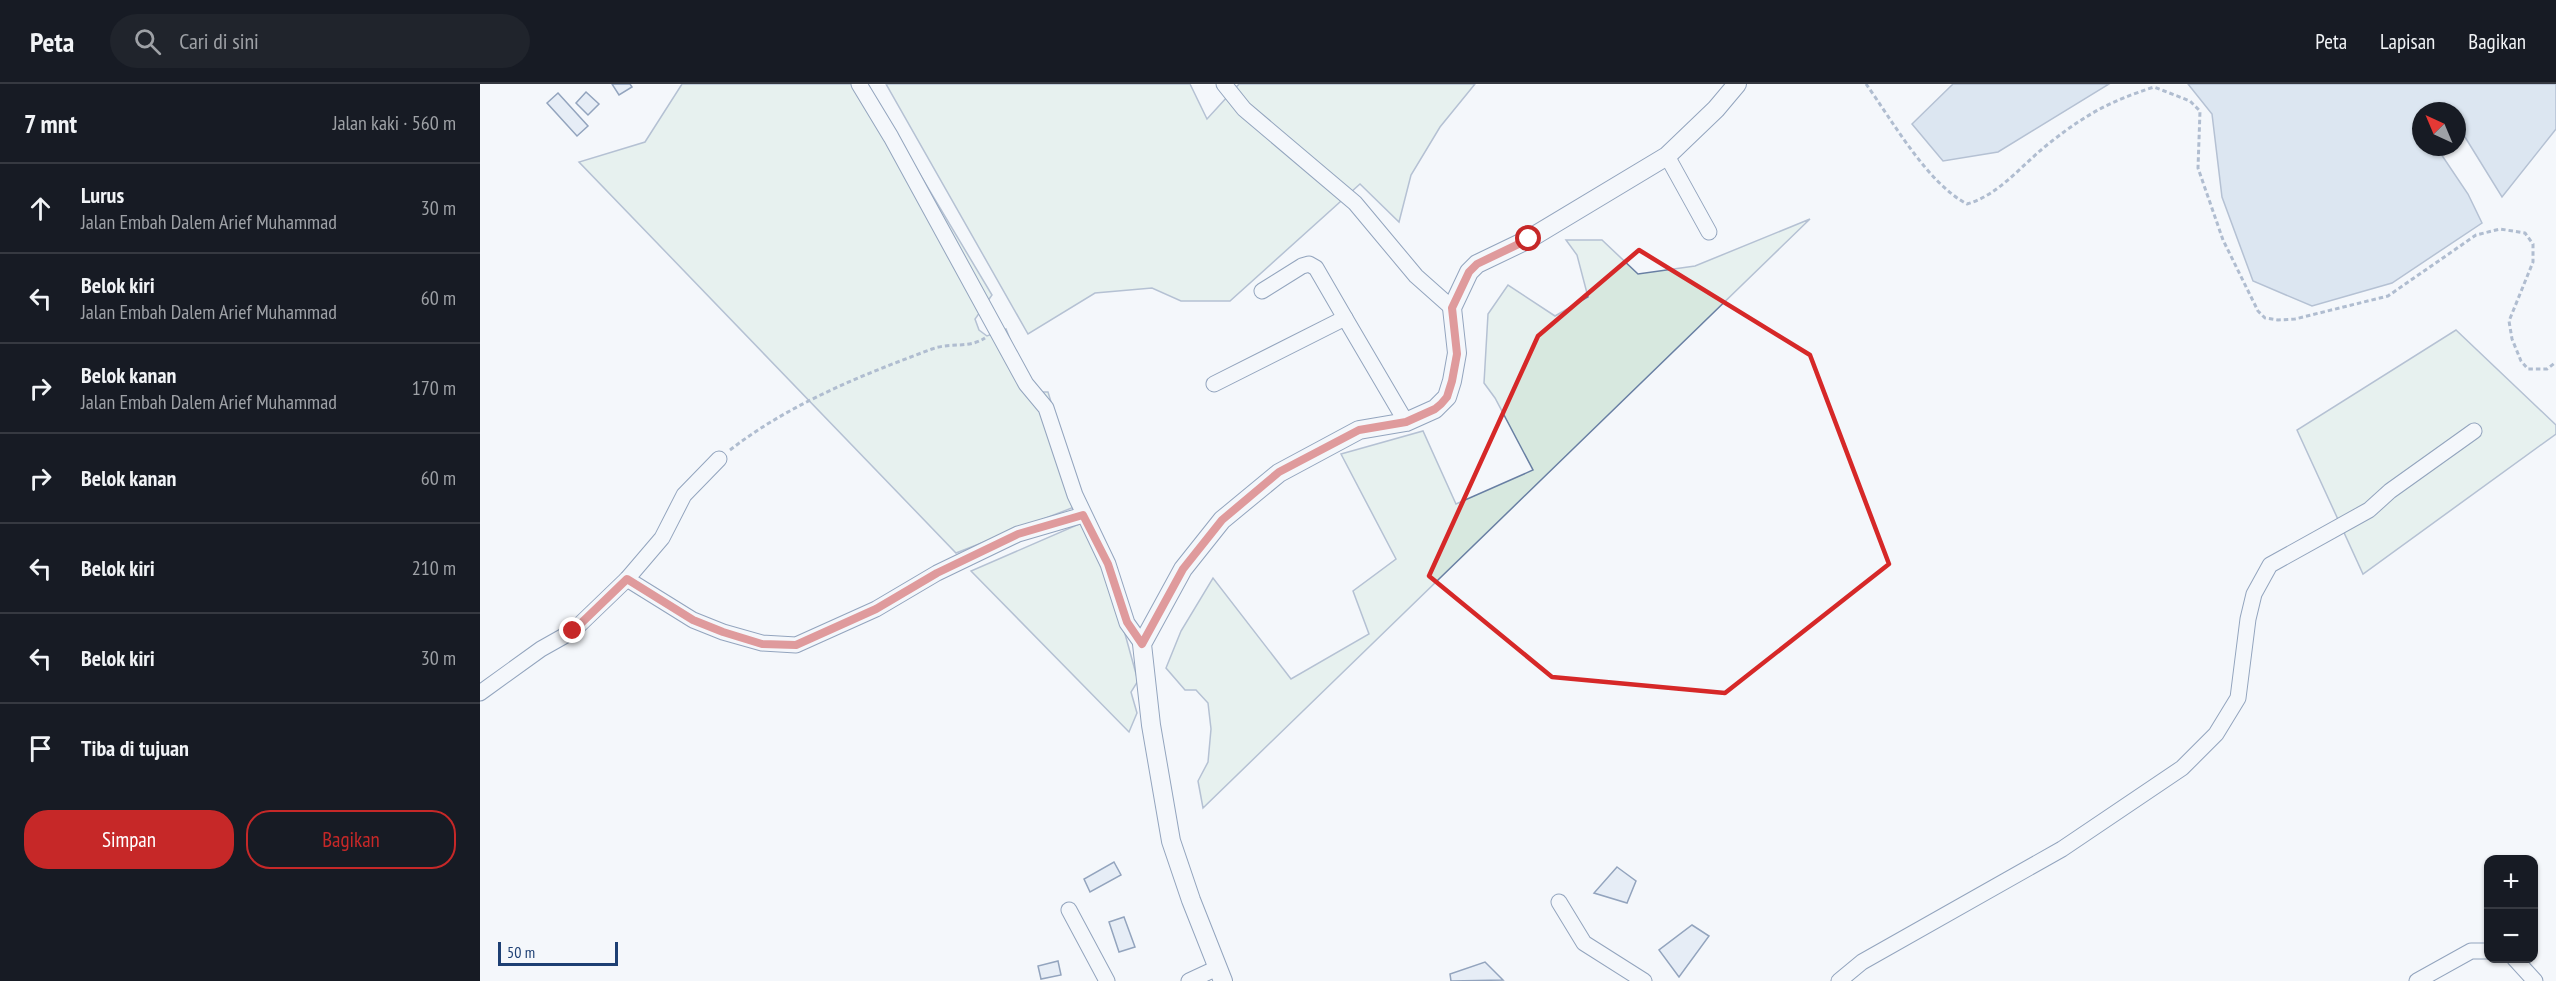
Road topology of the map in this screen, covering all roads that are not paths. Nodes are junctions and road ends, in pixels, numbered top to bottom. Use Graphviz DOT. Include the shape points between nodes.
graph roads {
  1 [pos="859,84"];
  2 [pos="1224,84"];
  3 [pos="1737,84"];
  4 [pos="1667,156"];
  5 [pos="1709,232"];
  6 [pos="1262,291"];
  7 [pos="1452,308"];
  8 [pos="1345,318"];
  9 [pos="1214,384"];
  10 [pos="1406,422"];
  11 [pos="2474,431"];
  12 [pos="719,459"];
  13 [pos="1083,515"];
  14 [pos="627,579"];
  15 [pos="1142,644"];
  16 [pos="480,693"];
  17 [pos="1559,902"];
  18 [pos="1069,910"];
  19 [pos="2484,951"];
  20 [pos="2519,963"];
  21 [pos="1220,974"];
  22 [pos="1107,981"];
  23 [pos="1189,981"];
  24 [pos="1644,981"];
  25 [pos="1839,981"];
  26 [pos="2417,981"];
  27 [pos="2535,981"];
  1 -- 13 [label="street" via="1026,384 1046,408"];
  2 -- 7 [label="street" via="1274,137 1355,203 1416,276"];
  3 -- 4 [label="street"];
  4 -- 5 [label="street"];
  4 -- 7 [label="street" via="1529,239 1477,264 1469,272"];
  6 -- 8 [label="street" via="1309,264 1316,268"];
  7 -- 10 [label="street" via="1457,354 1447,397 1435,409"];
  8 -- 9 [label="street"];
  8 -- 10 [label="street"];
  10 -- 15 [label="street" via="1359,430 1279,472 1222,520 1183,569"];
  11 -- 25 [label="street" via="2369,510 2270,565 2254,594 2238,698 2216,734 2182,768 2062,849 1862,962"];
  12 -- 14 [label="street" via="684,495 662,538"];
  13 -- 14 [label="street" via="1018,534 937,573 876,609 796,645 762,644 713,628"];
  13 -- 15 [label="street" via="1108,564 1127,622"];
  14 -- 16 [label="street" via="573,631"];
  15 -- 21 [label="street" via="1171,840"];
  17 -- 24 [label="street" via="1584,943"];
  18 -- 22 [label="street"];
  19 -- 26 [label="street" via="2471,951"];
  20 -- 27 [label="street"];
  21 -- 23 [label="street"];
}
